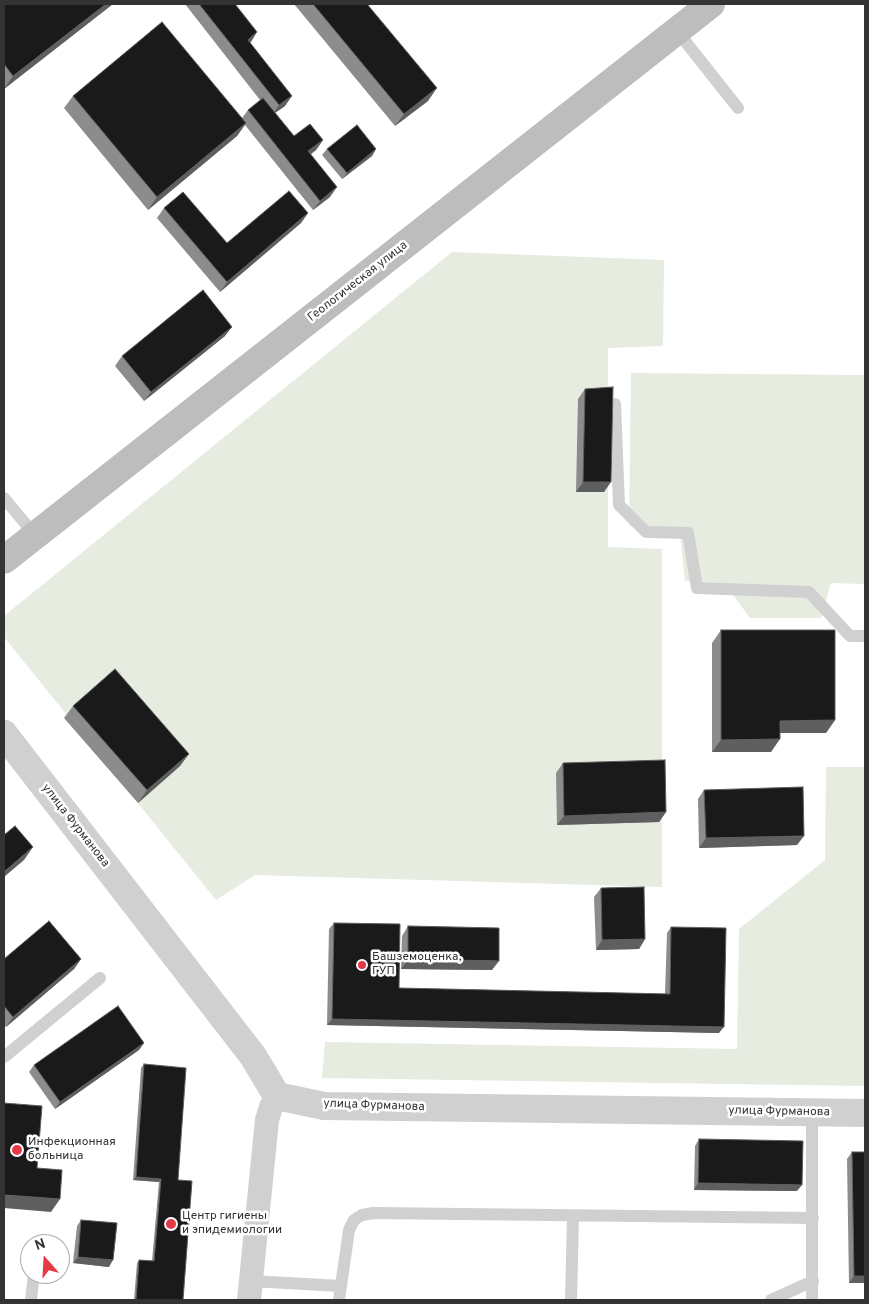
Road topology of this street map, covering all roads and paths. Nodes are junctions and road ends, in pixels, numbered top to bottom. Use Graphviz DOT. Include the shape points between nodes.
graph roads {
  1 [pos="711,4"];
  2 [pos="677,31"];
  3 [pos="738,108"];
  4 [pos="615,404"];
  5 [pos="4,498"];
  6 [pos="36,535"];
  7 [pos="4,560"];
  8 [pos="865,636"];
  9 [pos="4,734"];
  10 [pos="100,978"];
  11 [pos="4,1057"];
  12 [pos="277,1096"];
  13 [pos="812,1113"];
  14 [pos="865,1113"];
  15 [pos="573,1216"];
  16 [pos="813,1218"];
  17 [pos="812,1281"];
  18 [pos="33,1284"];
  19 [pos="341,1286"];
  20 [pos="250,1291"];
  21 [pos="31,1300"];
  22 [pos="338,1300"];
  23 [pos="571,1300"];
  24 [pos="771,1300"];
  25 [pos="812,1300"];
  1 -- 2 [label="main road, Геологическая улица"];
  2 -- 3 [label="lane"];
  2 -- 6 [label="main road, Геологическая улица"];
  4 -- 8 [label="lane" via="619,505 646,532 688,533 697,588 809,592 850,636"];
  5 -- 6 [label="lane"];
  6 -- 7 [label="main road, Геологическая улица"];
  9 -- 12 [label="street, улица Фурманова" via="253,1056"];
  10 -- 11 [label="lane"];
  12 -- 13 [label="street, улица Фурманова" via="324,1106"];
  12 -- 20 [label="street" via="267,1120"];
  13 -- 14 [label="street, улица Фурманова"];
  13 -- 16 [label="lane"];
  15 -- 16 [label="lane"];
  15 -- 19 [label="lane" via="362,1215 354,1220 349,1230"];
  15 -- 23 [label="lane"];
  16 -- 17 [label="lane"];
  17 -- 24 [label="lane"];
  17 -- 25 [label="lane"];
  18 -- 21 [label="lane"];
  19 -- 20 [label="lane"];
  19 -- 22 [label="lane"];
}
